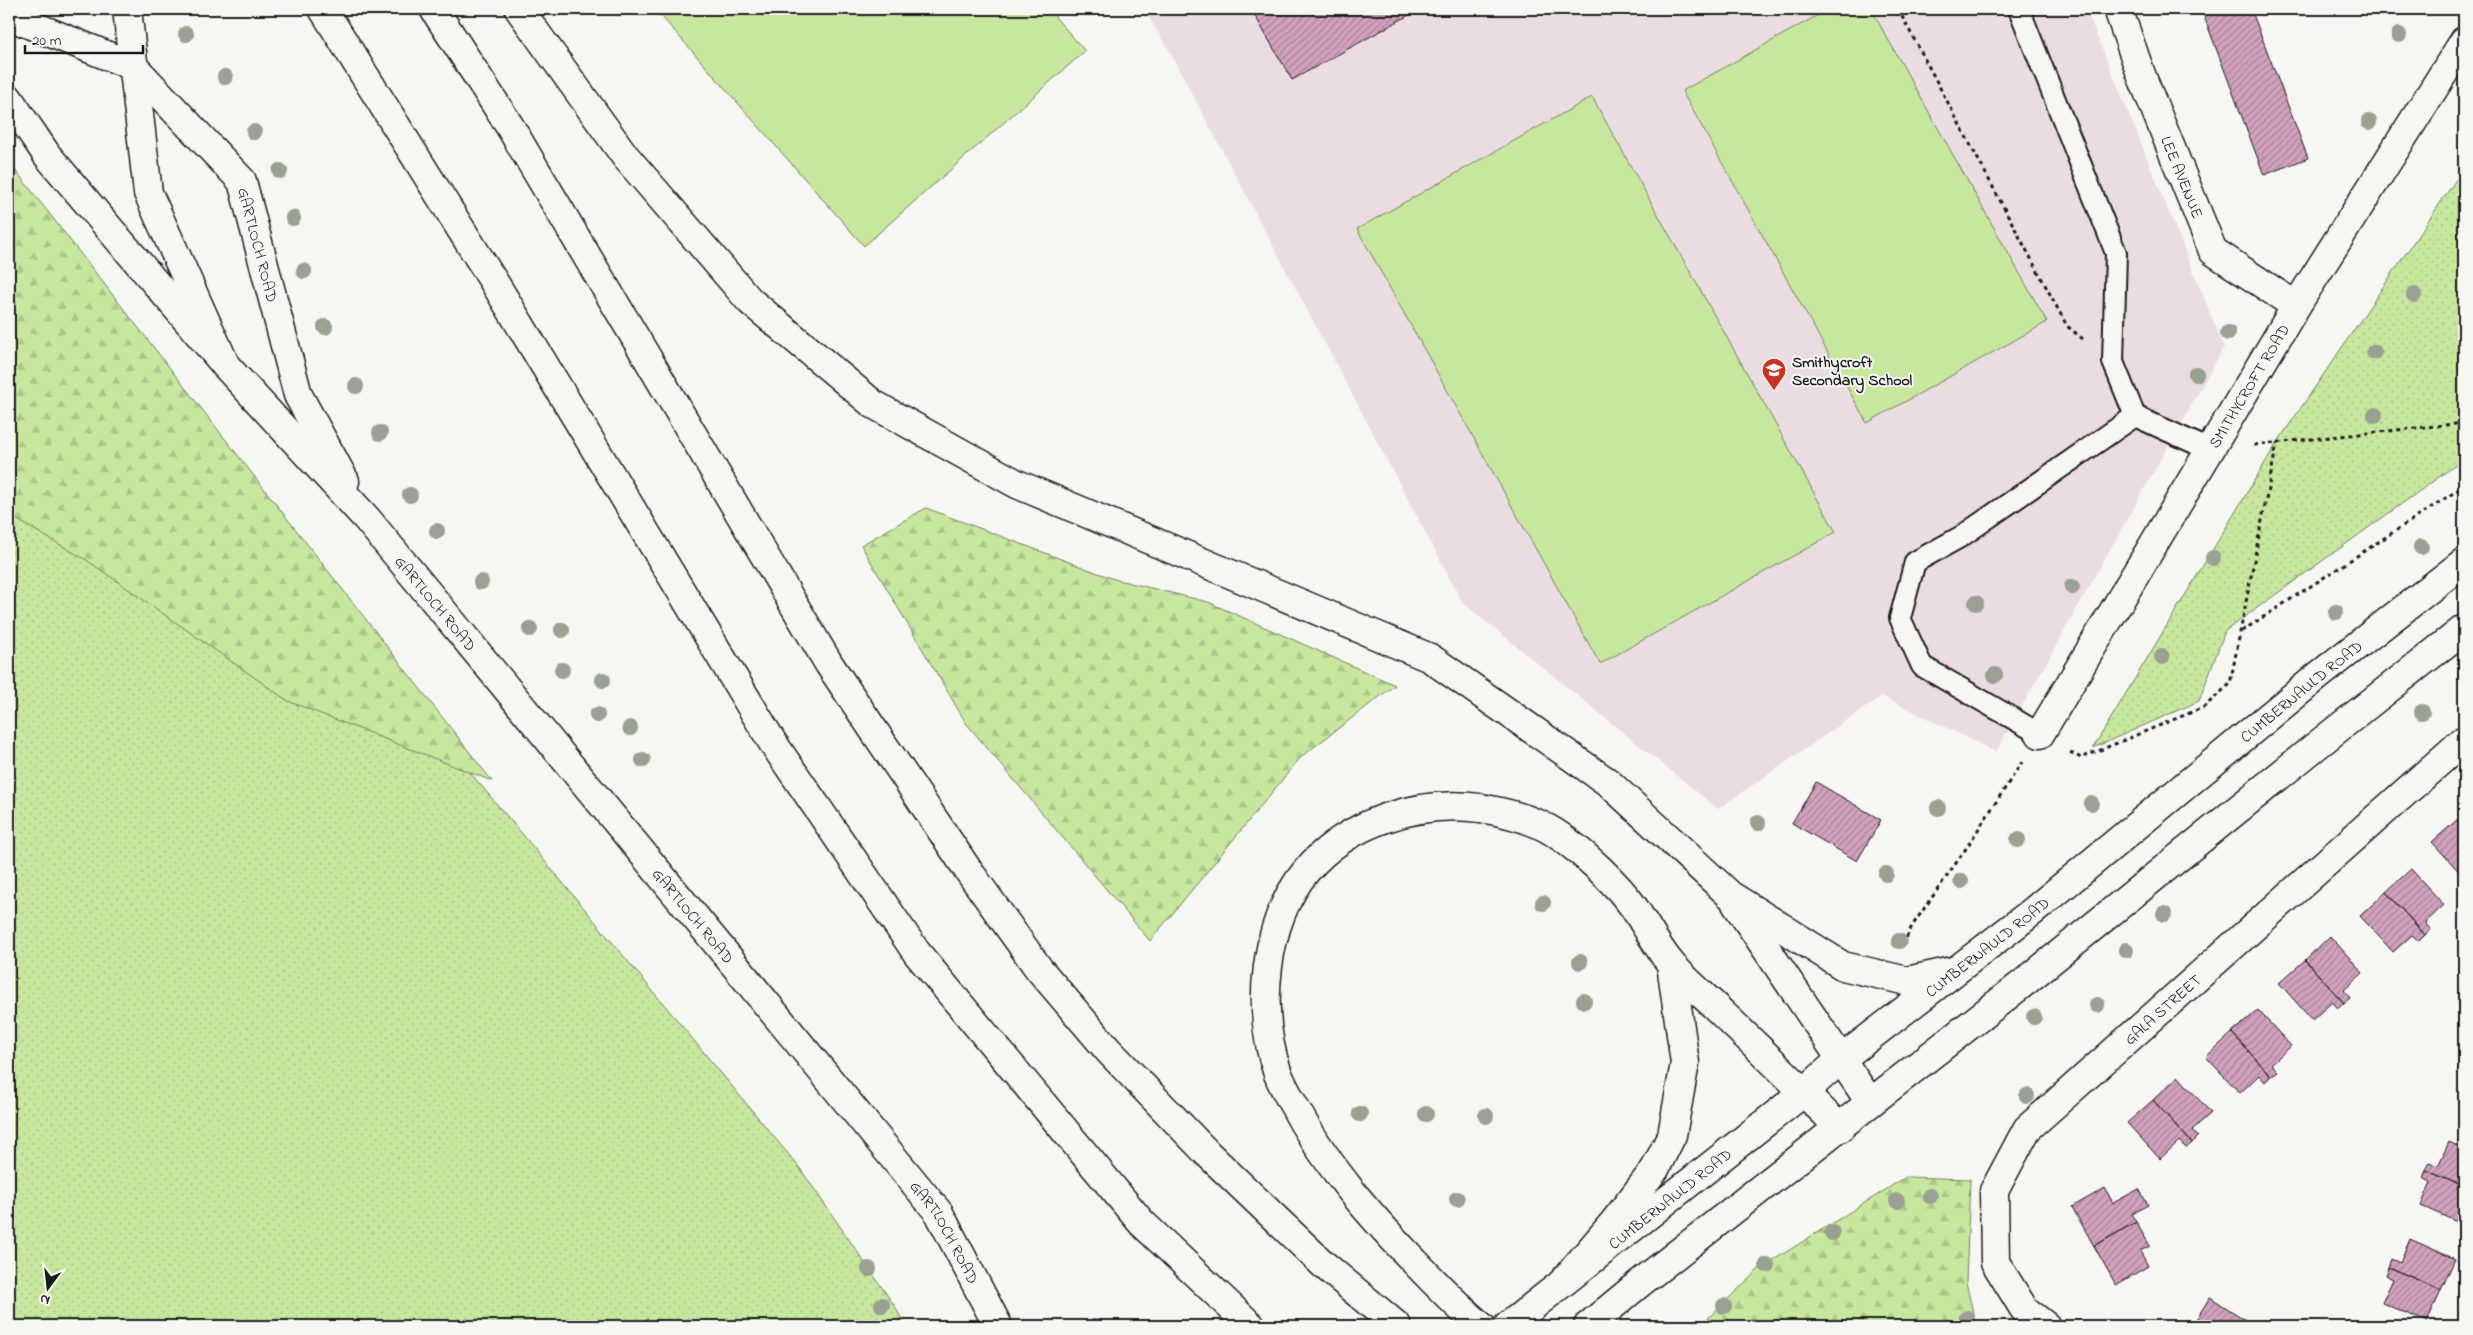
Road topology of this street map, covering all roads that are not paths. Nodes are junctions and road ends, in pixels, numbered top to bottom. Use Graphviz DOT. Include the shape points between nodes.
graph roads {
  1 [pos="127,9"];
  2 [pos="323,9"];
  3 [pos="434,9"];
  4 [pos="519,9"];
  5 [pos="2019,9"];
  6 [pos="2118,9"];
  7 [pos="9,16"];
  8 [pos="2464,41"];
  9 [pos="133,66"];
  10 [pos="9,99"];
  11 [pos="2296,306"];
  12 [pos="226,366"];
  13 [pos="2135,416"];
  14 [pos="2210,450"];
  15 [pos="366,519"];
  16 [pos="2464,562"];
  17 [pos="2464,628"];
  18 [pos="2040,734"];
  19 [pos="2464,740"];
  20 [pos="1730,895"];
  21 [pos="1671,964"];
  22 [pos="1953,971"];
  23 [pos="1840,1060"];
  24 [pos="1804,1092"];
  25 [pos="1870,1102"];
  26 [pos="1840,1128"];
  27 [pos="1561,1284"];
  28 [pos="1593,1323"];
  29 [pos="998,1326"];
  30 [pos="1251,1326"];
  31 [pos="1398,1326"];
  32 [pos="1481,1326"];
  33 [pos="1508,1326"];
  34 [pos="2046,1326"];
  1 -- 9 [label="main road"];
  2 -- 30 [label="main road" via="499,290 773,743 917,953 1141,1222"];
  3 -- 31 [label="main road" via="509,125 829,664 1039,969 1108,1050 1208,1154 1323,1264"];
  4 -- 20 [label="main road" via="625,156 750,301 873,404 1017,484 1430,658 1609,783"];
  5 -- 13 [label="lane" via="2116,253 2113,362"];
  6 -- 11 [label="main road, LEE AVENUE" via="2212,251"];
  7 -- 9 [label="main road, GARTLOCH ROAD"];
  8 -- 11 [label="main road, SMITHYCROFT ROAD"];
  9 -- 12 [label="main road" via="148,193"];
  9 -- 15 [label="main road, GARTLOCH ROAD" via="242,181 298,395"];
  10 -- 12 [label="main road, GARTLOCH ROAD" via="47,155"];
  11 -- 14 [label="main road, SMITHYCROFT ROAD"];
  12 -- 15 [label="main road, GARTLOCH ROAD"];
  13 -- 14 [label="lane"];
  13 -- 18 [label="lane" via="1962,536 1915,562 1900,618 1922,666"];
  14 -- 18 [label="main road, SMITHYCROFT ROAD"];
  15 -- 29 [label="main road, GARTLOCH ROAD" via="939,1213"];
  16 -- 22 [label="main road, CUMBERNAULD ROAD" via="2318,676 2032,912"];
  17 -- 25 [label="main road" via="2026,981"];
  19 -- 34 [label="main road, GALA STREET" via="2027,1129 1994,1191 1995,1262 2024,1308"];
  20 -- 22 [label="main road" via="1843,966 1907,981"];
  20 -- 23 [label="main road"];
  21 -- 24 [label="main road"];
  21 -- 27 [label="main road" via="1685,1063 1672,1135 1655,1169"];
  21 -- 32 [label="main road" via="1632,905 1590,861 1554,831 1504,812 1455,805 1417,810 1373,822 1335,844 1307,870 1284,907 1271,949 1265,993 1268,1035 1278,1075 1302,1121 1339,1177 1389,1235 1460,1309"];
  22 -- 23 [label="main road, CUMBERNAULD ROAD"];
  23 -- 24 [label="main road, CUMBERNAULD ROAD"];
  23 -- 25 [label="main road"];
  24 -- 26 [label="main road"];
  24 -- 27 [label="main road, CUMBERNAULD ROAD"];
  25 -- 26 [label="main road"];
  26 -- 28 [label="main road"];
  27 -- 33 [label="main road, CUMBERNAULD ROAD"];
}
